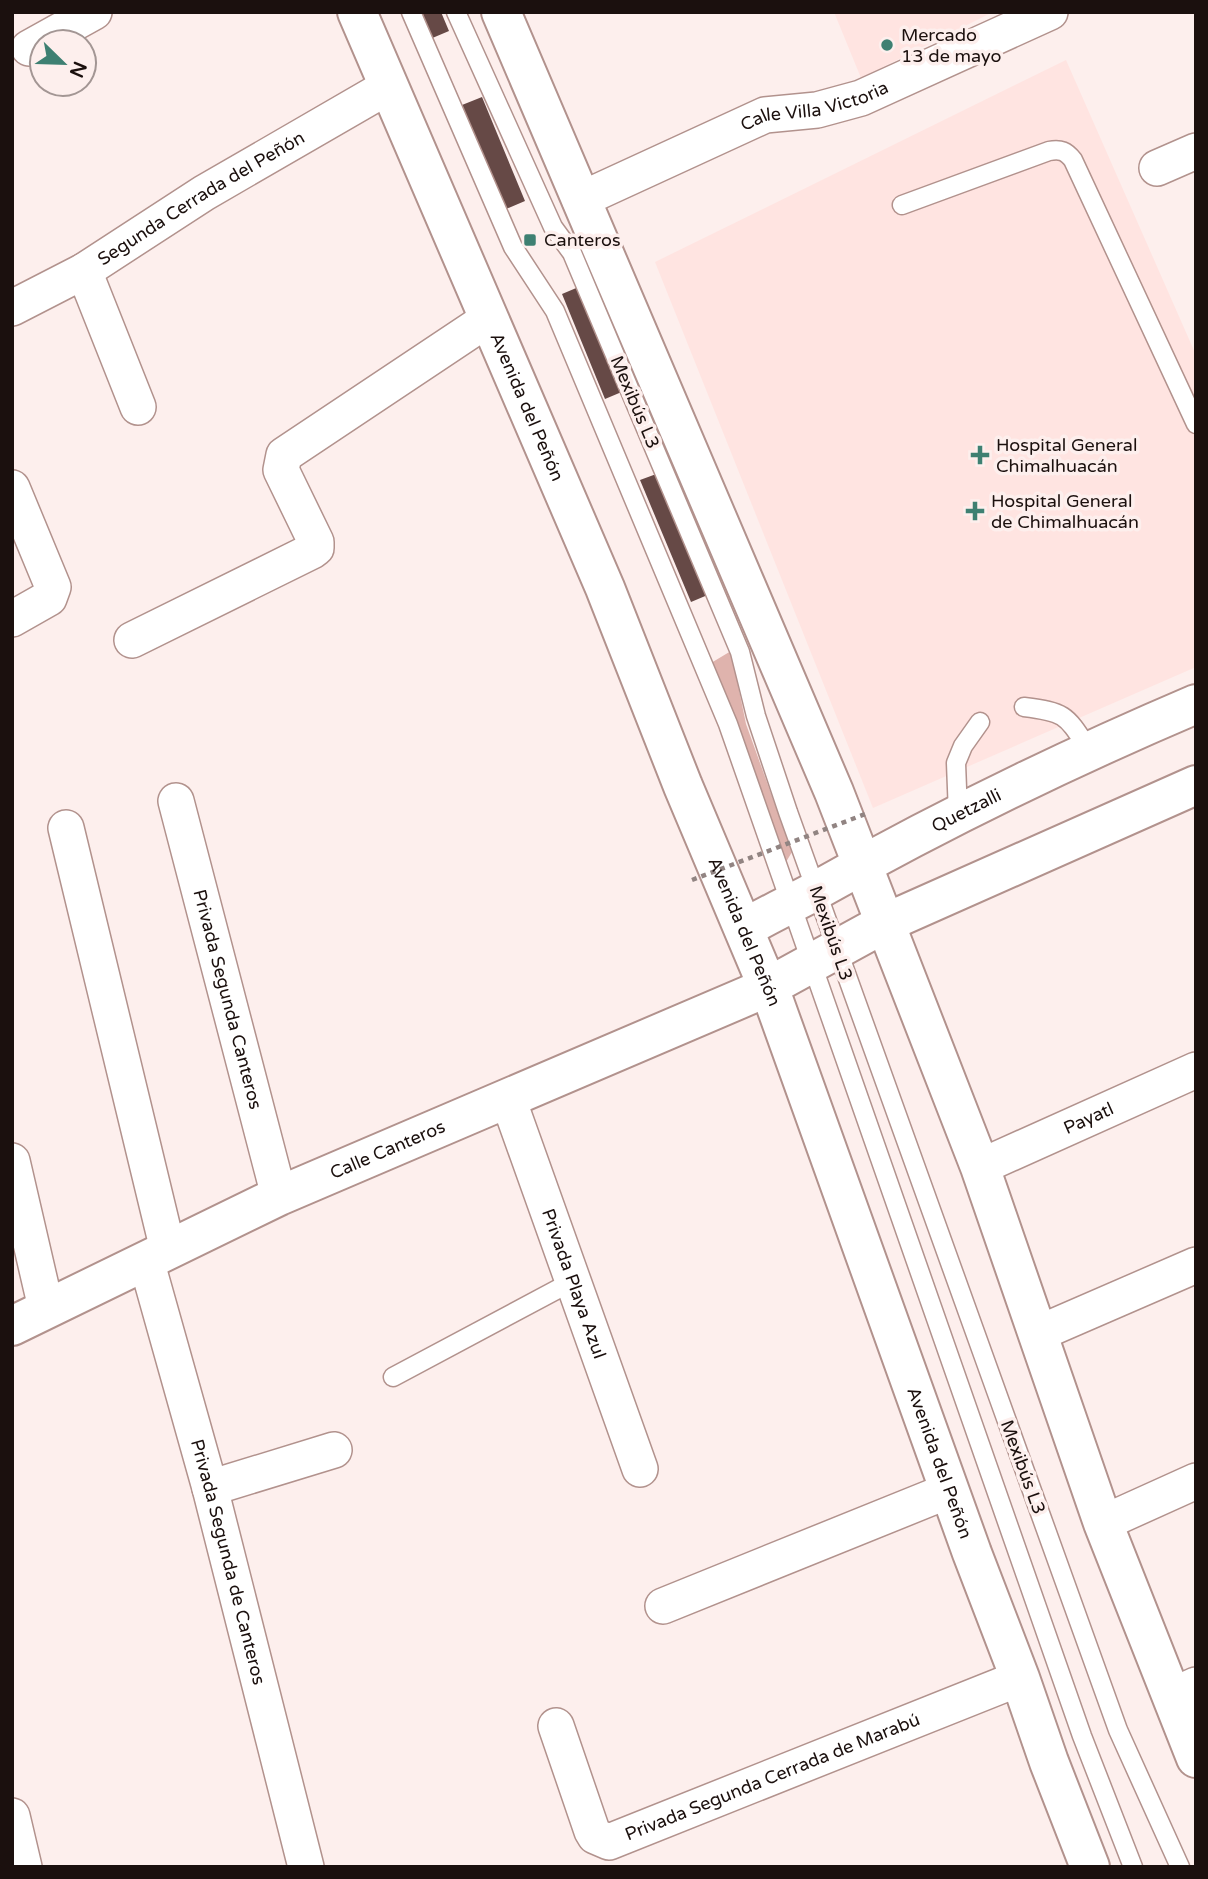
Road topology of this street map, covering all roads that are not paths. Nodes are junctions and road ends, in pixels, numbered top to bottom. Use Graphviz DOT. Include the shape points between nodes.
graph roads {
  1 [pos="94,12"];
  2 [pos="357,12"];
  3 [pos="411,12"];
  4 [pos="456,12"];
  5 [pos="501,12"];
  6 [pos="1050,12"];
  7 [pos="65,28"];
  8 [pos="389,86"];
  9 [pos="1196,151"];
  10 [pos="1157,168"];
  11 [pos="580,200"];
  12 [pos="902,205"];
  13 [pos="85,271"];
  14 [pos="12,308"];
  15 [pos="488,319"];
  16 [pos="138,407"];
  17 [pos="1196,424"];
  18 [pos="12,488"];
  19 [pos="12,619"];
  20 [pos="132,640"];
  21 [pos="1196,704"];
  22 [pos="1024,707"];
  23 [pos="980,722"];
  24 [pos="1089,750"];
  25 [pos="1196,785"];
  26 [pos="176,801"];
  27 [pos="958,814"];
  28 [pos="66,828"];
  29 [pos="860,864"];
  30 [pos="803,897"];
  31 [pos="883,924"];
  32 [pos="744,929"];
  33 [pos="825,956"];
  34 [pos="768,987"];
  35 [pos="1196,1070"];
  36 [pos="508,1099"];
  37 [pos="12,1161"];
  38 [pos="980,1167"];
  39 [pos="279,1196"];
  40 [pos="157,1255"];
  41 [pos="1196,1265"];
  42 [pos="573,1281"];
  43 [pos="47,1308"];
  44 [pos="12,1326"];
  45 [pos="1037,1334"];
  46 [pos="393,1377"];
  47 [pos="334,1450"];
  48 [pos="640,1469"];
  49 [pos="1196,1481"];
  50 [pos="210,1488"];
  51 [pos="950,1490"];
  52 [pos="1103,1523"];
  53 [pos="663,1606"];
  54 [pos="1020,1678"];
  55 [pos="1184,1691"];
  56 [pos="556,1726"];
  57 [pos="1196,1758"];
  58 [pos="12,1816"];
  59 [pos="1087,1866"];
  60 [pos="24,1867"];
  61 [pos="306,1867"];
  62 [pos="1133,1867"];
  63 [pos="1180,1867"];
  1 -- 7 [label="street"];
  2 -- 8 [label="main road, Avenida del Peñón"];
  3 -- 30 [label="lane, Mexibús L3" via="513,247 555,311"];
  4 -- 30 [label="lane, Mexibús L3" via="553,227 572,253 740,652"];
  5 -- 11 [label="main road"];
  6 -- 11 [label="street, Calle Villa Victoria" via="861,99 817,110 765,115"];
  8 -- 13 [label="street, Segunda Cerrada del Peñón" via="204,193"];
  8 -- 15 [label="main road, Avenida del Peñón"];
  9 -- 10 [label="street"];
  11 -- 29 [label="main road" via="834,792"];
  12 -- 17 [label="lane" via="1049,151 1067,152"];
  13 -- 14 [label="street, Segunda Cerrada del Peñón"];
  13 -- 16 [label="street"];
  15 -- 20 [label="street" via="284,455 281,470 316,548"];
  15 -- 32 [label="main road, Avenida del Peñón" via="605,588"];
  18 -- 19 [label="street" via="53,587 49,598"];
  21 -- 24 [label="main road, Quetzalli"];
  22 -- 24 [label="lane" via="1051,710 1069,720"];
  23 -- 27 [label="lane" via="956,764"];
  24 -- 27 [label="main road, Quetzalli"];
  25 -- 31 [label="main road"];
  26 -- 39 [label="street, Privada Segunda Canteros"];
  27 -- 29 [label="main road, Quetzalli"];
  28 -- 40 [label="street, Privada Segunda de Canteros"];
  29 -- 30 [label="main road, Quetzalli"];
  29 -- 31 [label="main road"];
  30 -- 32 [label="main road, Quetzalli"];
  30 -- 33 [label="lane, Mexibús L3"];
  30 -- 33 [label="lane, Mexibús L3"];
  31 -- 33 [label="main road, Calle Canteros"];
  31 -- 38 [label="main road"];
  32 -- 34 [label="main road, Avenida del Peñón"];
  33 -- 34 [label="main road, Calle Canteros"];
  33 -- 62 [label="lane, Mexibús L3" via="1082,1736"];
  33 -- 63 [label="lane, Mexibús L3" via="1118,1730"];
  34 -- 36 [label="main road, Calle Canteros"];
  34 -- 51 [label="main road, Avenida del Peñón"];
  35 -- 38 [label="street, Payatl"];
  36 -- 39 [label="main road, Calle Canteros"];
  36 -- 42 [label="street, Privada Playa Azul"];
  37 -- 43 [label="street"];
  38 -- 45 [label="main road"];
  39 -- 40 [label="main road, Calle Canteros"];
  40 -- 43 [label="main road, Calle Canteros"];
  40 -- 50 [label="street, Privada Segunda de Canteros"];
  41 -- 45 [label="street"];
  42 -- 46 [label="lane"];
  42 -- 48 [label="street, Privada Playa Azul"];
  43 -- 44 [label="main road, Calle Canteros"];
  45 -- 52 [label="main road"];
  47 -- 50 [label="street"];
  49 -- 52 [label="street"];
  50 -- 61 [label="street, Privada Segunda de Canteros"];
  51 -- 53 [label="street"];
  51 -- 54 [label="main road, Avenida del Peñón"];
  52 -- 55 [label="main road"];
  54 -- 56 [label="street, Privada Segunda Cerrada de Marabú" via="609,1842 592,1831"];
  54 -- 59 [label="main road, Avenida del Peñón"];
  55 -- 57 [label="main road"];
  58 -- 60 [label="street"];
}
